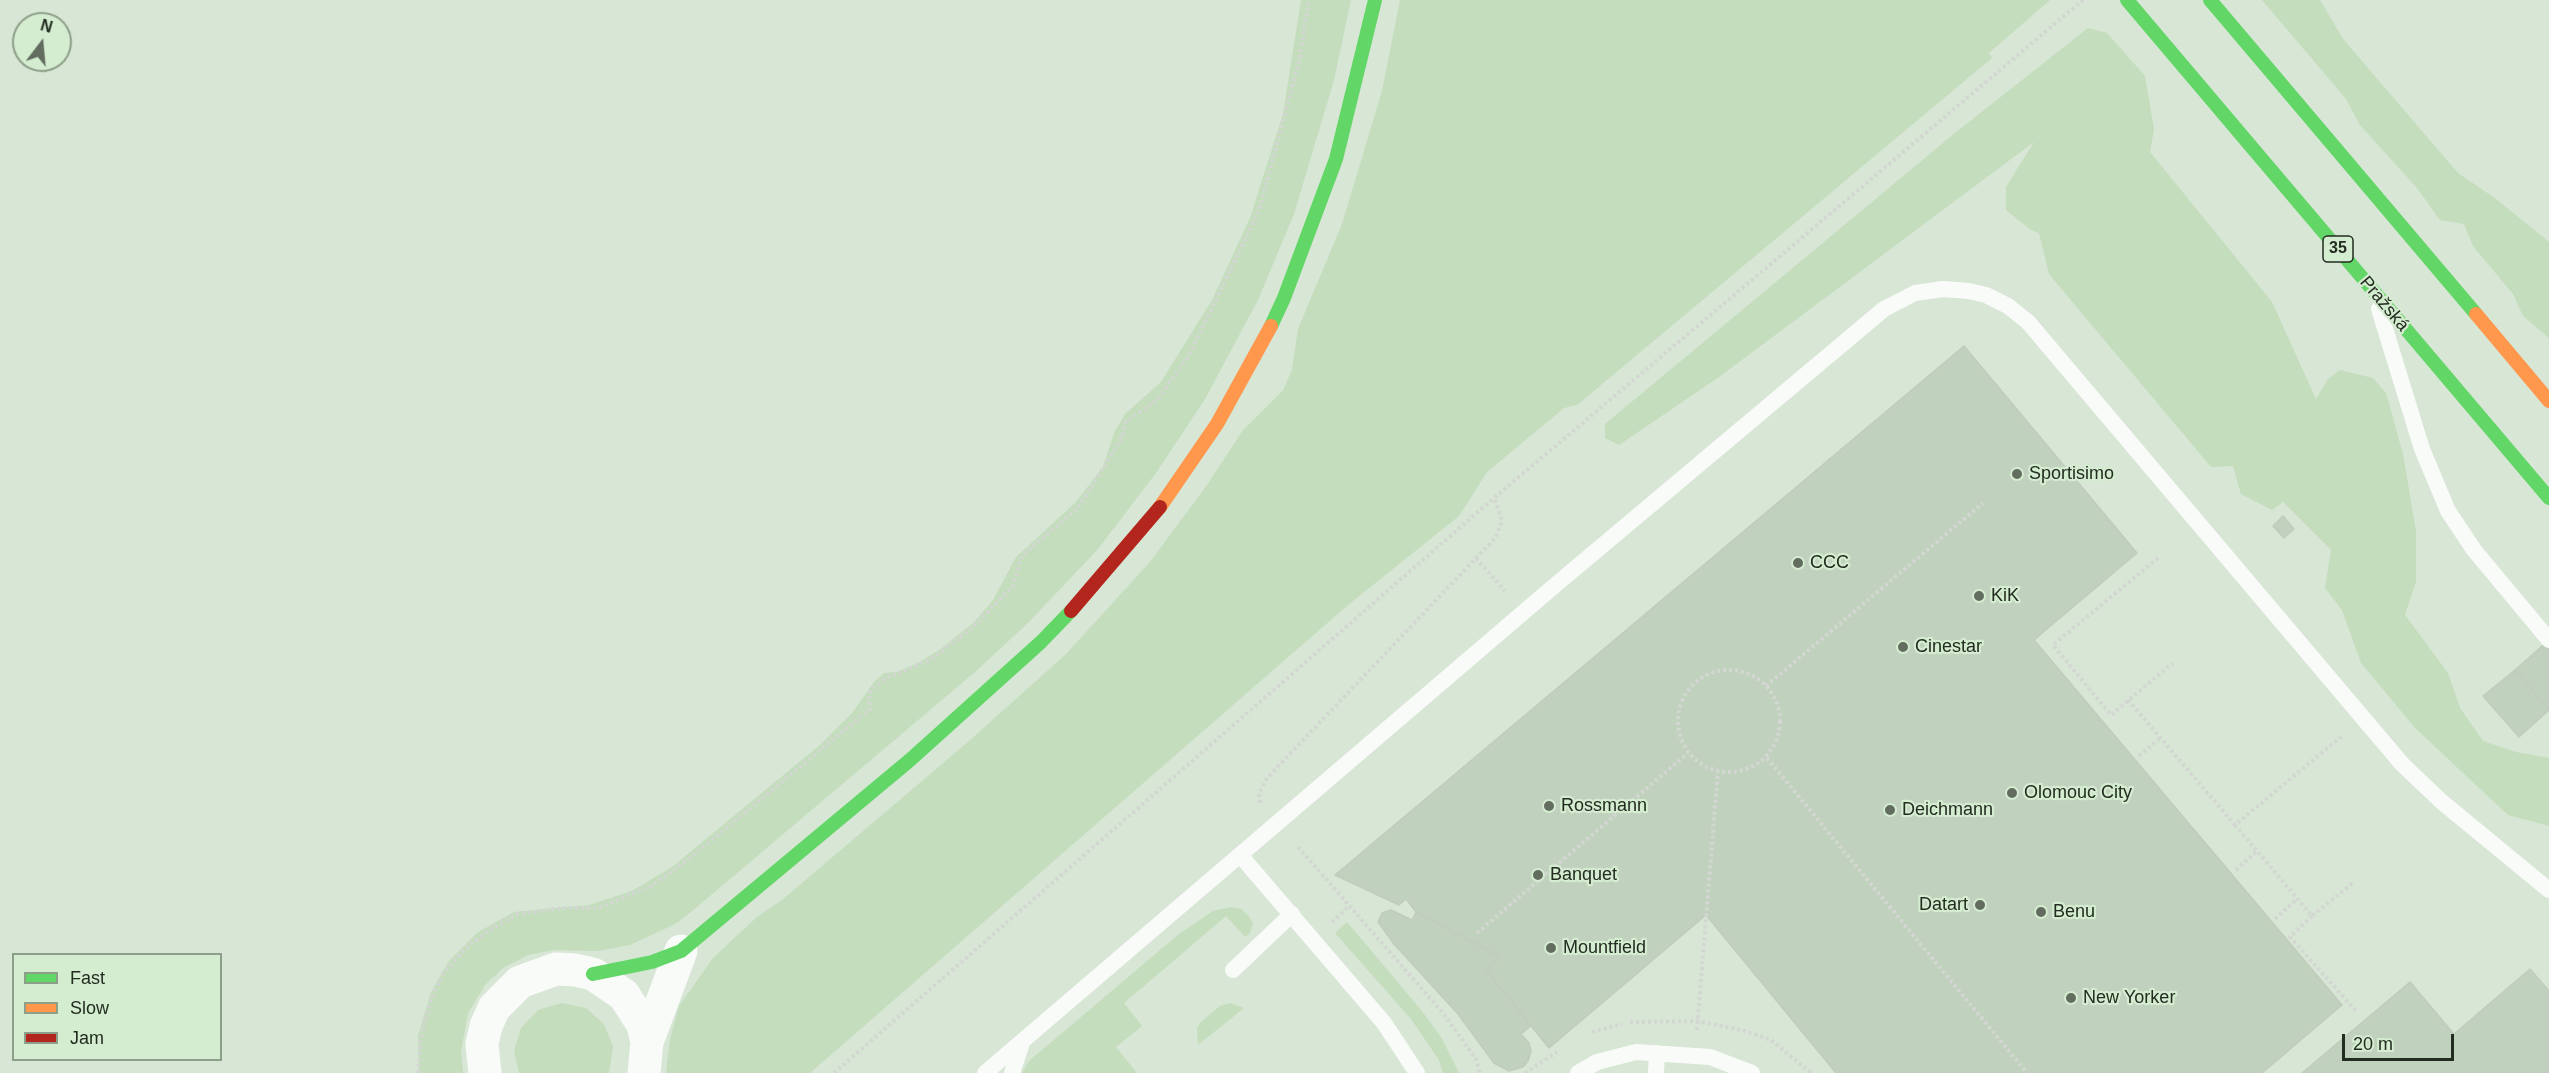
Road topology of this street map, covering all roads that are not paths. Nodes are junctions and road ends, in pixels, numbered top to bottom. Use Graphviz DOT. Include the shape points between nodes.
graph roads {
  1 [pos="1375,0"];
  2 [pos="2127,0"];
  3 [pos="2210,0"];
  4 [pos="2373,291"];
  5 [pos="2530,379"];
  6 [pos="2549,385"];
  7 [pos="2549,401"];
  8 [pos="2549,498"];
  9 [pos="2549,640"];
  10 [pos="1240,855"];
  11 [pos="2549,890"];
  12 [pos="1292,914"];
  13 [pos="681,951"];
  14 [pos="1233,970"];
  15 [pos="593,974"];
  16 [pos="1022,1042"];
  17 [pos="1657,1053"];
  18 [pos="645,1057"];
  19 [pos="485,1073"];
  20 [pos="985,1073"];
  21 [pos="1012,1073"];
  22 [pos="1418,1073"];
  23 [pos="1578,1073"];
  24 [pos="1656,1073"];
  25 [pos="1752,1073"];
  1 -- 13 [label="street" via="1336,159 1301,254 1259,350 1173,490 1102,578 1041,642 910,760"];
  2 -- 4 [label="street, Pražská / 35"];
  3 -- 5 [label="street"];
  4 -- 8 [label="street, Pražská / 35"];
  4 -- 9 [label="lane" via="2422,449 2448,511 2474,550"];
  5 -- 6 [label="lane"];
  5 -- 7 [label="street"];
  10 -- 11 [label="lane" via="1884,309 1915,293 1956,289 2000,301 2028,322 2402,764"];
  10 -- 12 [label="lane"];
  10 -- 16 [label="lane"];
  12 -- 14 [label="lane"];
  12 -- 22 [label="lane" via="1384,1023"];
  13 -- 15 [label="street" via="652,962"];
  13 -- 18 [label="street"];
  15 -- 18 [label="street" via="624,995 635,1009"];
  15 -- 19 [label="street" via="556,969 520,982 506,993 486,1026 482,1044"];
  16 -- 20 [label="lane"];
  16 -- 21 [label="lane"];
  17 -- 23 [label="lane" via="1614,1056"];
  17 -- 24 [label="lane"];
  17 -- 25 [label="lane" via="1710,1058"];
}
